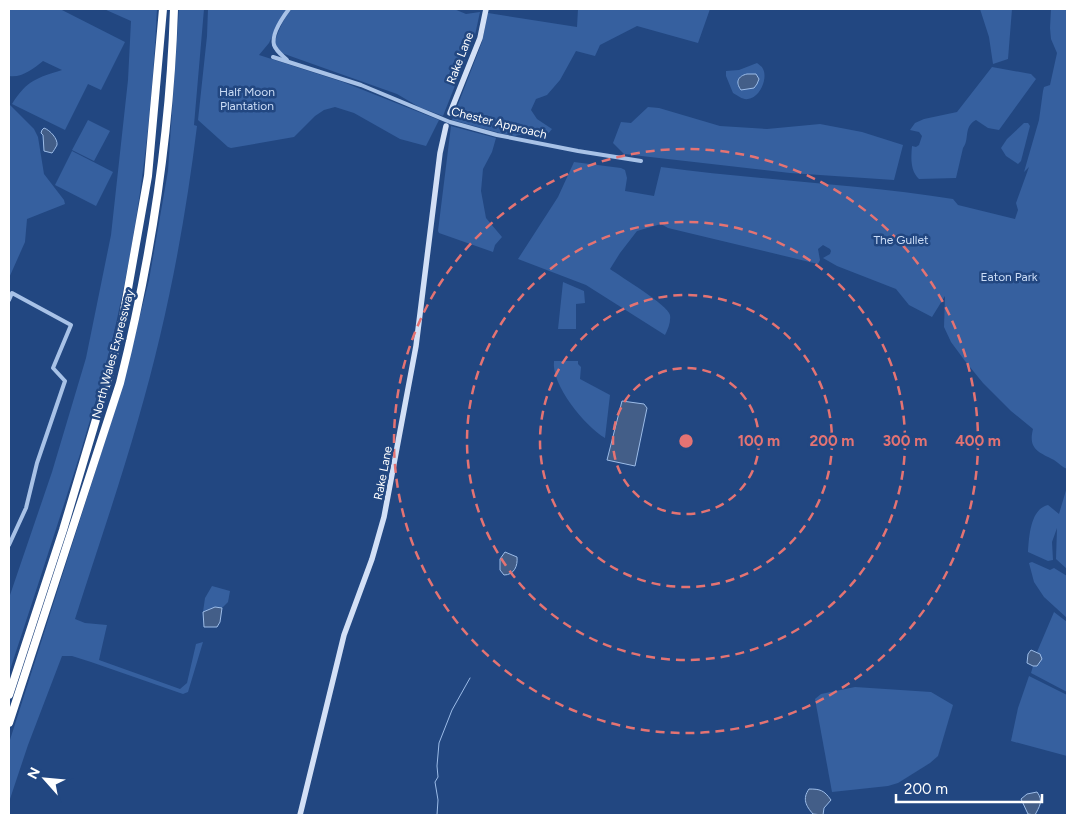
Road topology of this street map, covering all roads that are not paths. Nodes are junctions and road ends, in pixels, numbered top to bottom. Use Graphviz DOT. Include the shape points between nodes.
graph roads {
  1 [pos="163,9"];
  2 [pos="174,9"];
  3 [pos="289,9"];
  4 [pos="486,9"];
  5 [pos="272,57"];
  6 [pos="289,62"];
  7 [pos="450,113"];
  8 [pos="446,126"];
  9 [pos="640,161"];
  10 [pos="9,300"];
  11 [pos="9,545"];
  12 [pos="9,695"];
  13 [pos="9,723"];
  14 [pos="300,815"];
  1 -- 12 [label="highway, North Wales Expressway" via="148,176 123,318 68,512"];
  2 -- 13 [label="highway, North Wales Expressway" via="162,171 132,336 120,383"];
  3 -- 6 [label="street" via="274,40 274,46"];
  4 -- 7 [label="street, Rake Lane" via="480,38"];
  5 -- 6 [label="street, Chester Approach"];
  6 -- 9 [label="street, Chester Approach" via="361,85 450,122 578,151"];
  8 -- 14 [label="street, Rake Lane" via="416,346 384,518 344,635"];
  10 -- 11 [label="street" via="12,293 71,325 53,368 65,380 36,462 26,508"];
}
